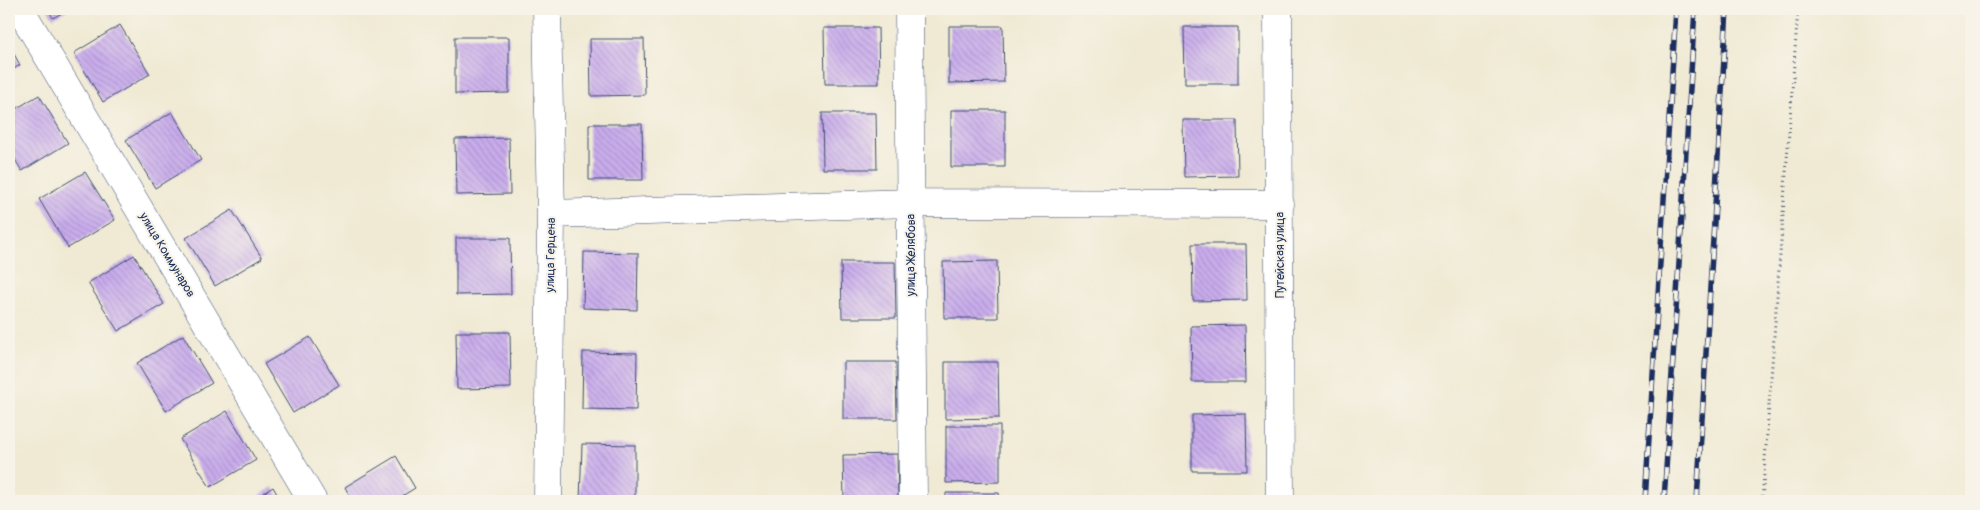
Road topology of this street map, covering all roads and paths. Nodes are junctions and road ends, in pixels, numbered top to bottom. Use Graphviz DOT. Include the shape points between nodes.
graph roads {
  1 [pos="20,9"];
  2 [pos="546,9"];
  3 [pos="909,9"];
  4 [pos="1278,9"];
  5 [pos="1798,9"];
  6 [pos="910,203"];
  7 [pos="1280,204"];
  8 [pos="552,214"];
  9 [pos="313,501"];
  10 [pos="548,501"];
  11 [pos="913,501"];
  12 [pos="1280,501"];
  13 [pos="1762,501"];
  1 -- 9 [label="street, улица Коммунаров"];
  2 -- 8 [label="street, улица Герцена"];
  3 -- 6 [label="street, улица Желябова"];
  4 -- 7 [label="street, Путейская улица"];
  5 -- 13 [label="path"];
  6 -- 7 [label="street"];
  6 -- 8 [label="street"];
  6 -- 11 [label="street, улица Желябова"];
  7 -- 12 [label="street, Путейская улица"];
  8 -- 10 [label="street, улица Герцена"];
}
